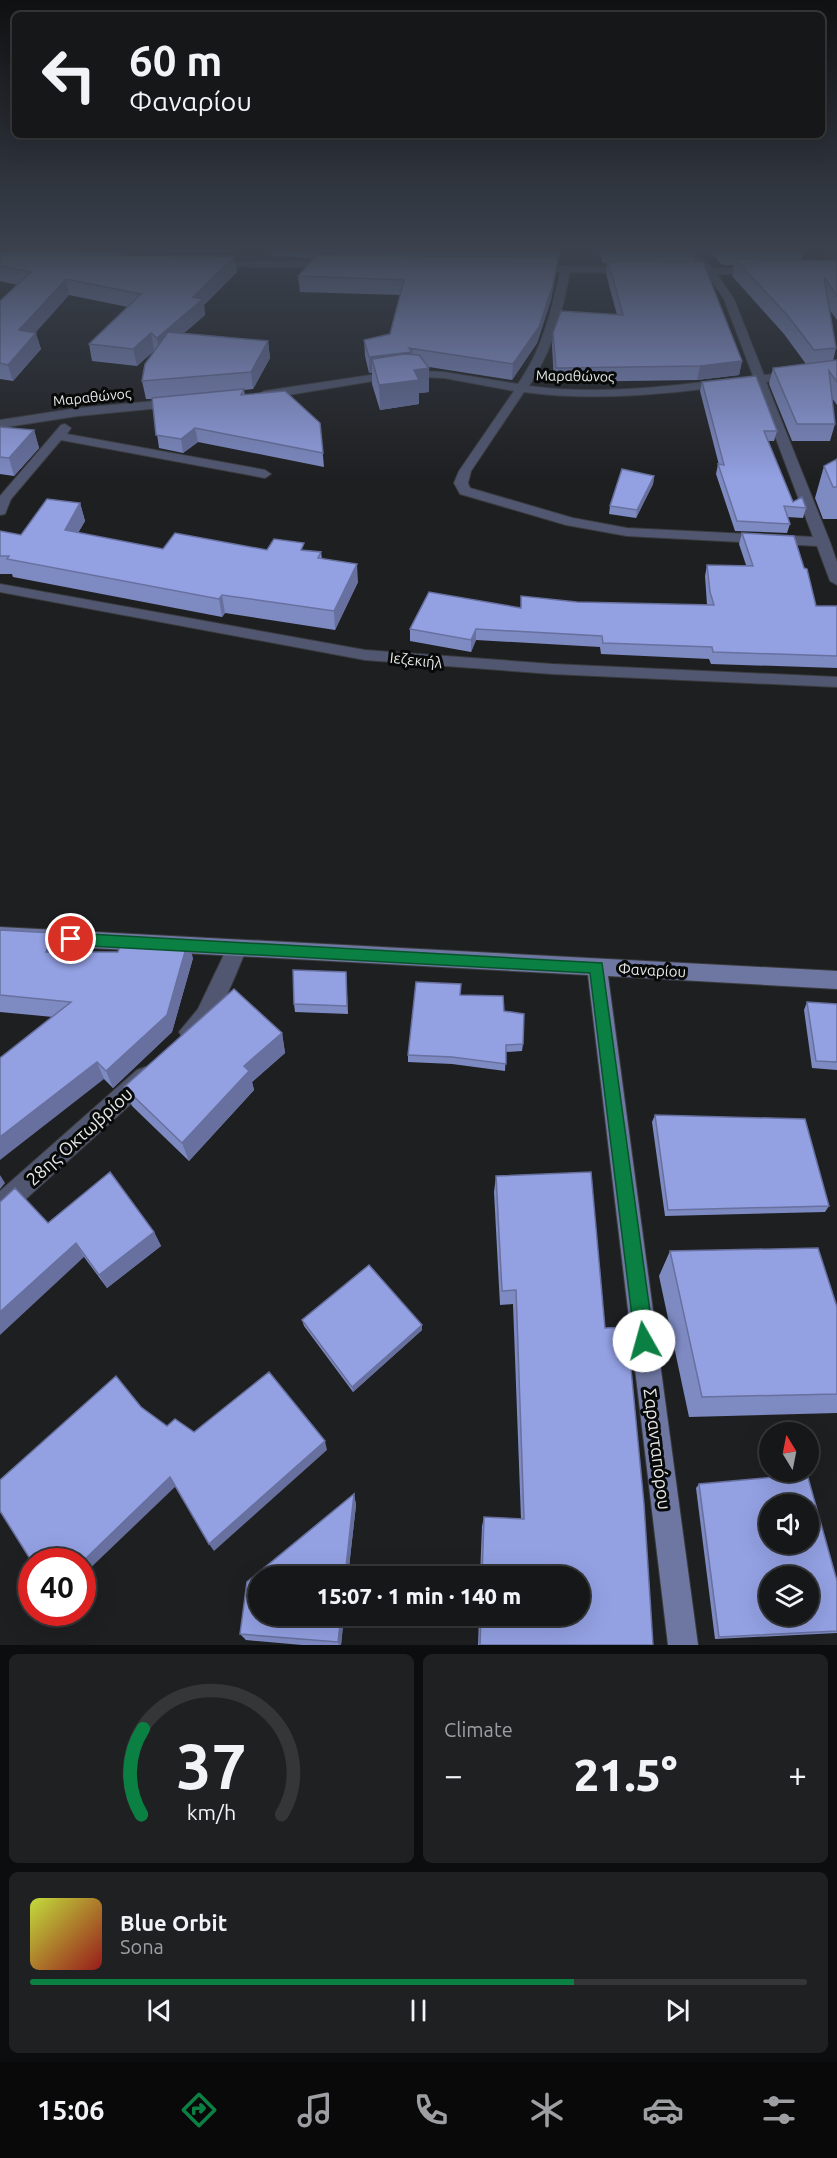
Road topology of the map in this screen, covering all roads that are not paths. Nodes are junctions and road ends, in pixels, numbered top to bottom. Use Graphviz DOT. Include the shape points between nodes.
graph roads {
  1 [pos="553,327"];
  2 [pos="739,327"];
  3 [pos="837,371"];
  4 [pos="758,378"];
  5 [pos="523,389"];
  6 [pos="253,396"];
  7 [pos="195,402"];
  8 [pos="78,412"];
  9 [pos="0,424"];
  10 [pos="59,436"];
  11 [pos="265,474"];
  12 [pos="0,511"];
  13 [pos="823,543"];
  14 [pos="837,581"];
  15 [pos="0,588"];
  16 [pos="837,682"];
  17 [pos="0,935"];
  18 [pos="237,948"];
  19 [pos="597,967"];
  20 [pos="837,980"];
  21 [pos="174,1047"];
  22 [pos="159,1064"];
  23 [pos="0,1207"];
  24 [pos="683,1645"];
  1 -- 5 [label="street"];
  2 -- 4 [label="street"];
  3 -- 4 [label="street, Μαραθώνος"];
  4 -- 5 [label="street, Μαραθώνος" via="616,393"];
  4 -- 13 [label="street"];
  5 -- 6 [label="street, Μαραθώνος" via="425,372"];
  5 -- 13 [label="street" via="465,471 461,483 465,491 536,513 627,532"];
  7 -- 8 [label="street, Μαραθώνος"];
  8 -- 9 [label="street, Μαραθώνος"];
  8 -- 10 [label="street"];
  10 -- 11 [label="street"];
  10 -- 12 [label="street" via="4,498"];
  13 -- 14 [label="street"];
  15 -- 16 [label="street, Ιεζεκιήλ" via="365,655 552,669"];
  17 -- 18 [label="main road, Φαναρίου"];
  18 -- 19 [label="main road, Φαναρίου"];
  18 -- 21 [label="street" via="206,1015"];
  19 -- 20 [label="main road, Φαναρίου"];
  19 -- 24 [label="main road, Σαρανταπόρου"];
  22 -- 23 [label="street, 28ης Οκτωβρίου"];
}
